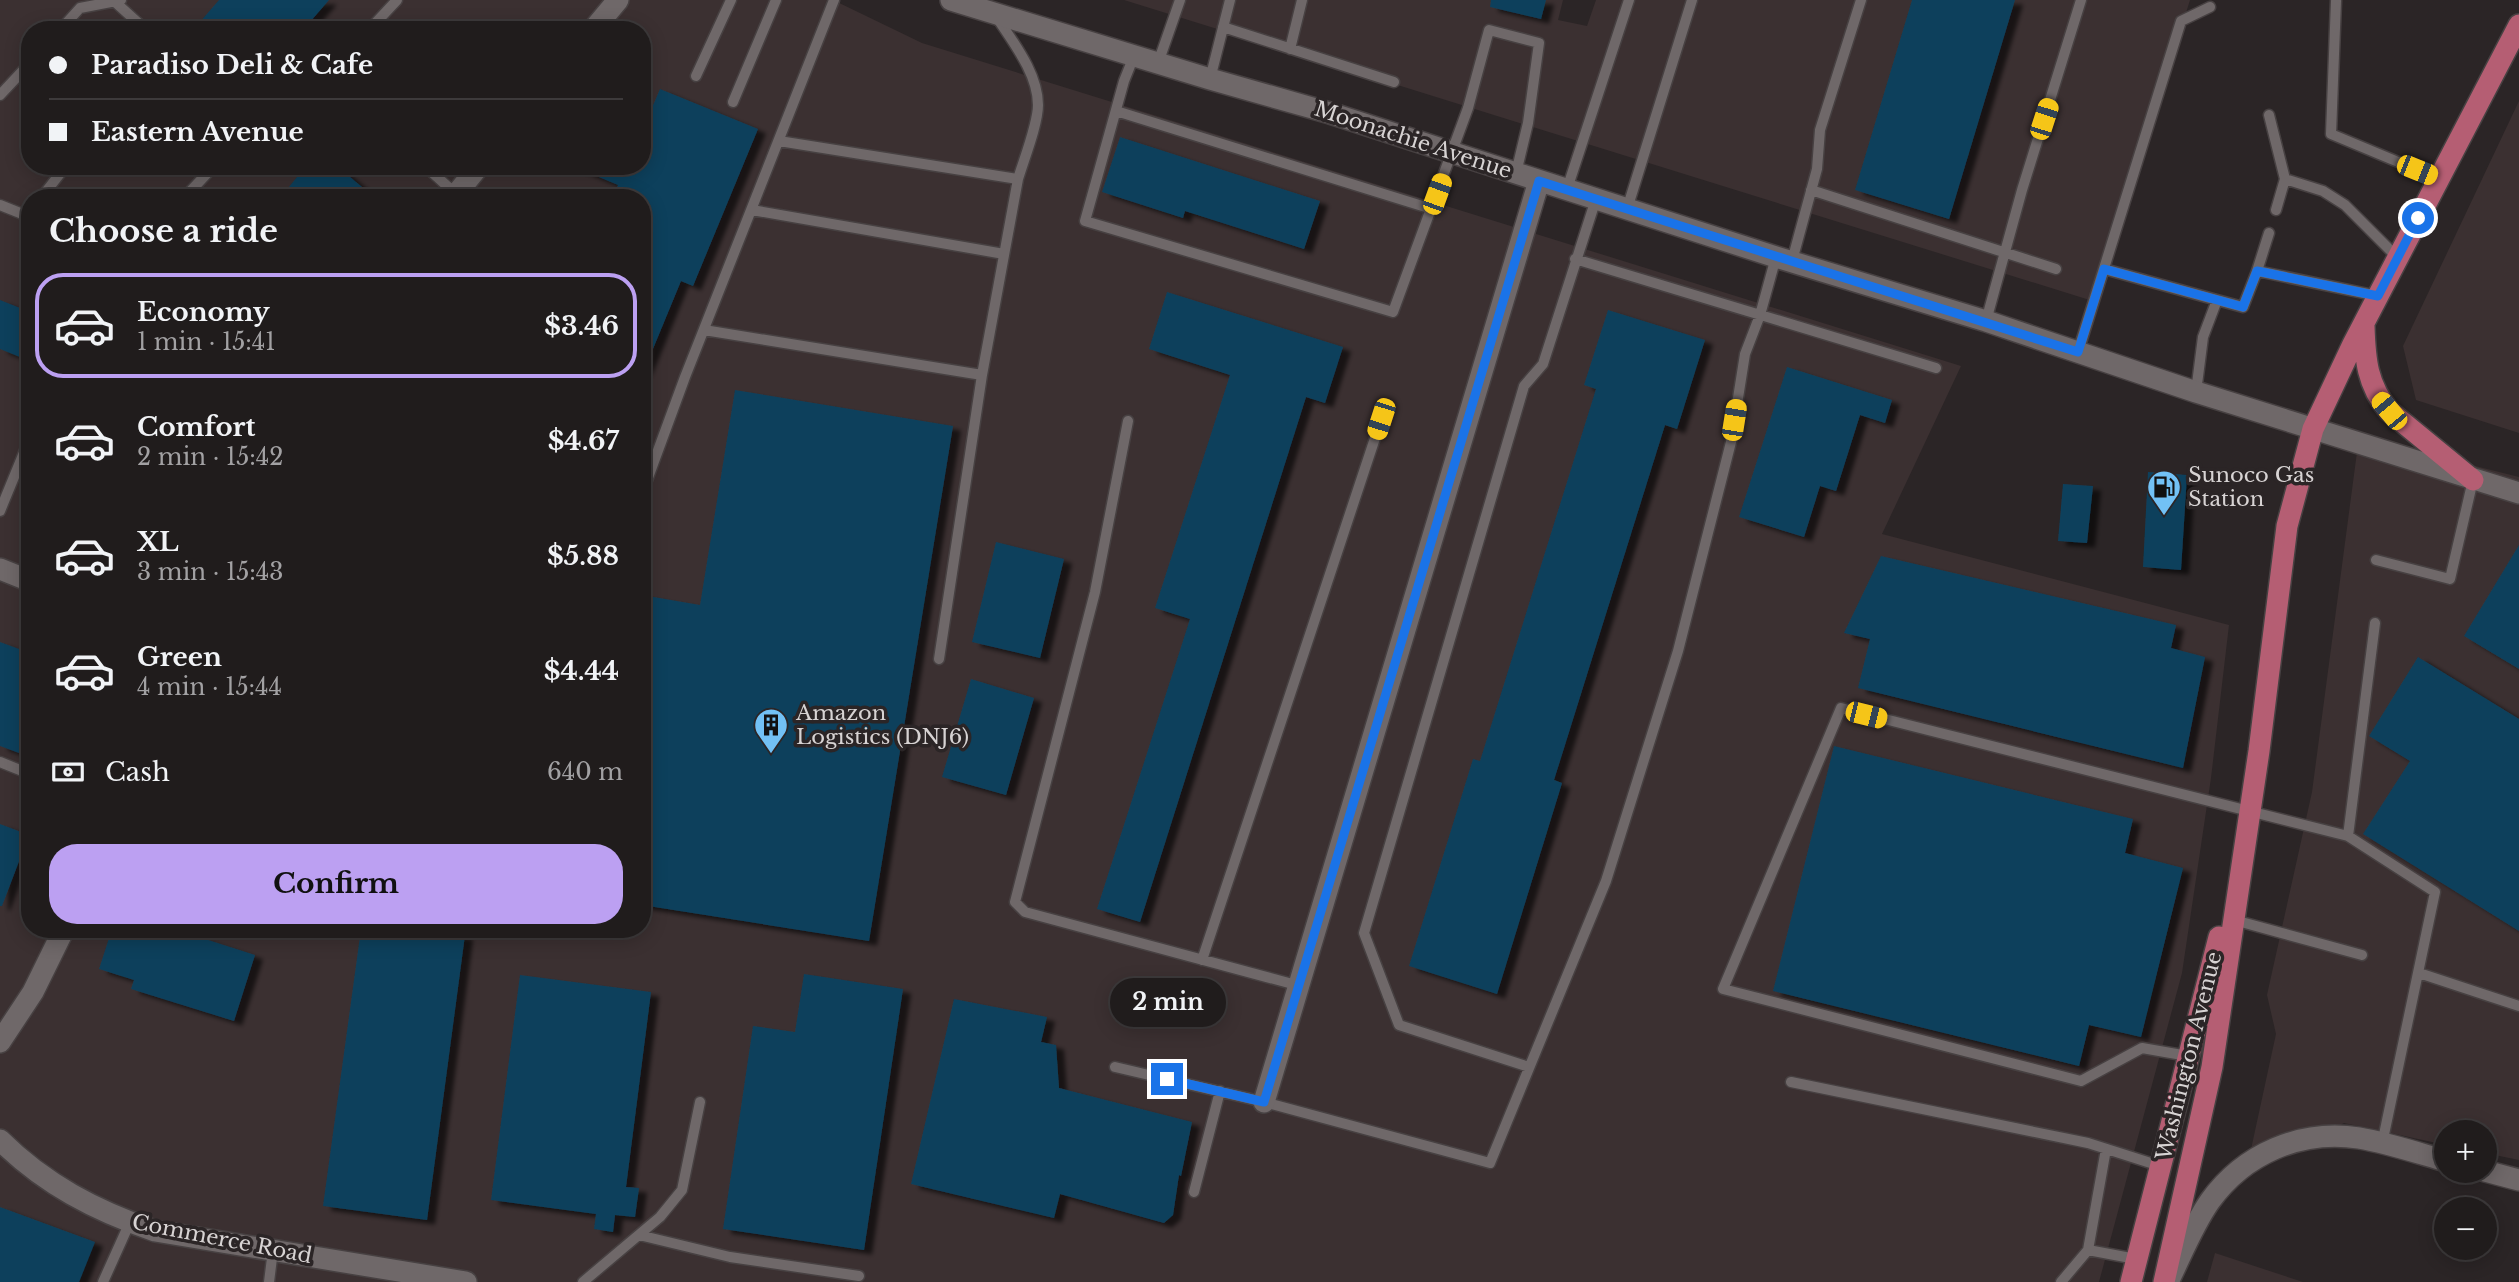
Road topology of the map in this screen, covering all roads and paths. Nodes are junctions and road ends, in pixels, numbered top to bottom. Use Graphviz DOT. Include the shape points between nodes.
graph roads {
  1 [pos="397,0"];
  2 [pos="618,0"];
  3 [pos="731,0"];
  4 [pos="776,0"];
  5 [pos="834,0"];
  6 [pos="951,0"];
  7 [pos="1180,0"];
  8 [pos="1230,0"];
  9 [pos="1302,0"];
  10 [pos="1629,0"];
  11 [pos="1692,0"];
  12 [pos="1861,0"];
  13 [pos="2081,0"];
  14 [pos="118,1"];
  15 [pos="2336,1"];
  16 [pos="2210,7"];
  17 [pos="994,13"];
  18 [pos="68,21"];
  19 [pos="137,21"];
  20 [pos="377,21"];
  21 [pos="600,21"];
  22 [pos="2519,24"];
  23 [pos="1223,27"];
  24 [pos="1290,48"];
  25 [pos="1134,56"];
  26 [pos="1158,63"];
  27 [pos="21,73"];
  28 [pos="696,76"];
  29 [pos="1210,79"];
  30 [pos="1394,82"];
  31 [pos="0,95"];
  32 [pos="733,102"];
  33 [pos="1116,111"];
  34 [pos="2269,115"];
  35 [pos="779,141"];
  36 [pos="1453,152"];
  37 [pos="1516,173"];
  38 [pos="59,175"];
  39 [pos="206,175"];
  40 [pos="434,175"];
  41 [pos="472,175"];
  42 [pos="1018,179"];
  43 [pos="2286,179"];
  44 [pos="2439,179"];
  45 [pos="1539,181"];
  46 [pos="48,189"];
  47 [pos="192,189"];
  48 [pos="447,189"];
  49 [pos="460,189"];
  50 [pos="1567,189"];
  51 [pos="1811,190"];
  52 [pos="1596,199"];
  53 [pos="0,205"];
  54 [pos="1432,209"];
  55 [pos="1627,209"];
  56 [pos="752,210"];
  57 [pos="2276,210"];
  58 [pos="21,212"];
  59 [pos="2269,233"];
  60 [pos="2004,253"];
  61 [pos="1004,254"];
  62 [pos="2398,258"];
  63 [pos="1575,259"];
  64 [pos="1784,259"];
  65 [pos="2056,269"];
  66 [pos="2104,269"];
  67 [pos="2257,271"];
  68 [pos="2378,296"];
  69 [pos="2217,300"];
  70 [pos="1760,315"];
  71 [pos="1986,321"];
  72 [pos="2364,324"];
  73 [pos="704,330"];
  74 [pos="2078,352"];
  75 [pos="1936,368"];
  76 [pos="982,374"];
  77 [pos="2196,392"];
  78 [pos="1381,419"];
  79 [pos="1128,421"];
  80 [pos="2313,429"];
  81 [pos="21,460"];
  82 [pos="651,470"];
  83 [pos="2473,480"];
  84 [pos="2519,493"];
  85 [pos="0,512"];
  86 [pos="2376,560"];
  87 [pos="2,573"];
  88 [pos="21,578"];
  89 [pos="2375,623"];
  90 [pos="939,659"];
  91 [pos="0,762"];
  92 [pos="21,770"];
  93 [pos="2248,820"];
  94 [pos="2348,836"];
  95 [pos="2234,920"];
  96 [pos="60,938"];
  97 [pos="2362,955"];
  98 [pos="1202,960"];
  99 [pos="2419,974"];
  100 [pos="1300,986"];
  101 [pos="2519,1006"];
  102 [pos="0,1042"];
  103 [pos="2189,1056"];
  104 [pos="1115,1067"];
  105 [pos="1529,1067"];
  106 [pos="1791,1082"];
  107 [pos="1220,1091"];
  108 [pos="700,1102"];
  109 [pos="1264,1102"];
  110 [pos="2382,1144"];
  111 [pos="2,1147"];
  112 [pos="2106,1149"];
  113 [pos="2434,1158"];
  114 [pos="2160,1166"];
  115 [pos="2497,1174"];
  116 [pos="2519,1180"];
  117 [pos="1194,1192"];
  118 [pos="130,1222"];
  119 [pos="639,1235"];
  120 [pos="272,1250"];
  121 [pos="2088,1250"];
  122 [pos="2136,1259"];
  123 [pos="393,1276"];
  124 [pos="859,1276"];
  125 [pos="103,1282"];
  126 [pos="270,1282"];
  127 [pos="466,1282"];
  128 [pos="583,1282"];
  129 [pos="2061,1282"];
  130 [pos="2131,1282"];
  131 [pos="2166,1282"];
  1 -- 20 [label="lane"];
  2 -- 21 [label="main road"];
  3 -- 28 [label="lane"];
  4 -- 32 [label="lane"];
  5 -- 35 [label="lane"];
  6 -- 17 [label="main road, Moonachie Avenue"];
  7 -- 26 [label="lane"];
  8 -- 23 [label="lane"];
  9 -- 24 [label="lane"];
  10 -- 50 [label="lane"];
  11 -- 55 [label="lane"];
  12 -- 51 [label="lane" via="1820,130"];
  13 -- 60 [label="lane"];
  14 -- 18 [label="lane" via="80,8"];
  14 -- 19 [label="lane"];
  15 -- 44 [label="lane" via="2330,134"];
  16 -- 66 [label="lane" via="2181,21"];
  17 -- 25 [label="main road, Moonachie Avenue"];
  17 -- 42 [label="lane" via="1037,95 1038,107"];
  22 -- 44 [label="main road, Washington Avenue"];
  23 -- 24 [label="lane"];
  23 -- 29 [label="lane"];
  24 -- 30 [label="lane"];
  25 -- 26 [label="main road, Moonachie Avenue"];
  25 -- 33 [label="lane"];
  26 -- 29 [label="main road, Moonachie Avenue"];
  27 -- 31 [label="lane"];
  29 -- 36 [label="main road, Moonachie Avenue"];
  33 -- 54 [label="lane"];
  33 -- 54 [label="lane" via="1085,221 1393,312"];
  34 -- 43 [label="lane"];
  35 -- 42 [label="lane"];
  35 -- 56 [label="lane"];
  36 -- 37 [label="main road, Moonachie Avenue"];
  36 -- 37 [label="lane" via="1489,30 1539,43"];
  36 -- 54 [label="lane"];
  37 -- 45 [label="main road, Moonachie Avenue"];
  38 -- 46 [label="lane"];
  39 -- 47 [label="lane"];
  40 -- 48 [label="lane"];
  41 -- 49 [label="main road"];
  42 -- 61 [label="lane"];
  43 -- 57 [label="lane"];
  43 -- 62 [label="lane" via="2323,191 2345,205"];
  44 -- 62 [label="main road, Washington Avenue"];
  45 -- 50 [label="main road, Moonachie Avenue"];
  45 -- 100 [label="main road"];
  50 -- 52 [label="main road, Moonachie Avenue"];
  51 -- 60 [label="lane"];
  51 -- 64 [label="lane"];
  52 -- 55 [label="main road, Moonachie Avenue"];
  52 -- 63 [label="lane"];
  53 -- 58 [label="lane"];
  55 -- 64 [label="main road, Moonachie Avenue"];
  56 -- 61 [label="lane"];
  56 -- 73 [label="lane"];
  59 -- 67 [label="lane"];
  60 -- 65 [label="lane"];
  60 -- 71 [label="lane"];
  61 -- 76 [label="lane"];
  62 -- 68 [label="main road, Washington Avenue"];
  63 -- 70 [label="lane"];
  63 -- 105 [label="lane" via="1543,364 1524,386 1364,933 1399,1025"];
  64 -- 70 [label="lane"];
  64 -- 71 [label="main road, Moonachie Avenue"];
  66 -- 69 [label="lane"];
  66 -- 74 [label="lane"];
  67 -- 68 [label="lane"];
  67 -- 69 [label="lane" via="2243,307"];
  68 -- 72 [label="main road, Washington Avenue"];
  69 -- 77 [label="lane" via="2203,337"];
  70 -- 75 [label="lane"];
  70 -- 105 [label="lane" via="1745,354 1731,442 1678,651 1606,881"];
  71 -- 74 [label="main road, Moonachie Avenue"];
  72 -- 80 [label="main road, Washington Avenue"];
  72 -- 83 [label="main road" via="2366,366 2379,400"];
  73 -- 76 [label="lane"];
  73 -- 82 [label="lane"];
  74 -- 77 [label="main road, Moonachie Avenue"];
  76 -- 90 [label="lane"];
  77 -- 80 [label="main road, Moonachie Avenue"];
  78 -- 98 [label="lane"];
  79 -- 98 [label="lane" via="1095,592 1015,902 1026,912"];
  80 -- 83 [label="main road, Moonachie Avenue"];
  80 -- 93 [label="main road, Washington Avenue" via="2287,526"];
  81 -- 85 [label="lane"];
  83 -- 84 [label="main road, Moonachie Avenue"];
  83 -- 86 [label="lane" via="2450,579"];
  87 -- 88 [label="main road"];
  89 -- 94 [label="lane"];
  91 -- 92 [label="lane"];
  93 -- 94 [label="lane"];
  93 -- 95 [label="main road, Washington Avenue"];
  93 -- 103 [label="main road, Washington Avenue"];
  93 -- 103 [label="lane" via="1841,708 1723,989 2081,1081 2142,1048"];
  94 -- 99 [label="lane" via="2435,892"];
  95 -- 97 [label="lane"];
  95 -- 131 [label="main road, Washington Avenue" via="2212,1067"];
  96 -- 102 [label="main road" via="33,992"];
  98 -- 100 [label="lane"];
  99 -- 101 [label="lane"];
  99 -- 110 [label="lane"];
  100 -- 109 [label="main road"];
  103 -- 114 [label="main road, Washington Avenue"];
  104 -- 107 [label="lane"];
  105 -- 109 [label="lane" via="1490,1163"];
  106 -- 112 [label="lane"];
  107 -- 109 [label="lane"];
  107 -- 117 [label="lane"];
  108 -- 119 [label="lane" via="682,1190"];
  110 -- 113 [label="main road"];
  110 -- 131 [label="main road" via="2331,1135 2275,1147 2250,1161 2208,1203"];
  111 -- 118 [label="main road, Commerce Road" via="86,1204"];
  112 -- 114 [label="lane"];
  112 -- 121 [label="lane"];
  114 -- 122 [label="main road, Washington Avenue"];
  115 -- 116 [label="main road"];
  118 -- 120 [label="main road, Commerce Road" via="155,1231"];
  118 -- 125 [label="lane"];
  119 -- 124 [label="lane" via="730,1257"];
  119 -- 128 [label="lane"];
  120 -- 123 [label="main road, Commerce Road"];
  120 -- 126 [label="lane"];
  121 -- 122 [label="lane"];
  121 -- 129 [label="lane"];
  122 -- 130 [label="main road, Washington Avenue"];
  123 -- 127 [label="main road, Commerce Road"];
}
